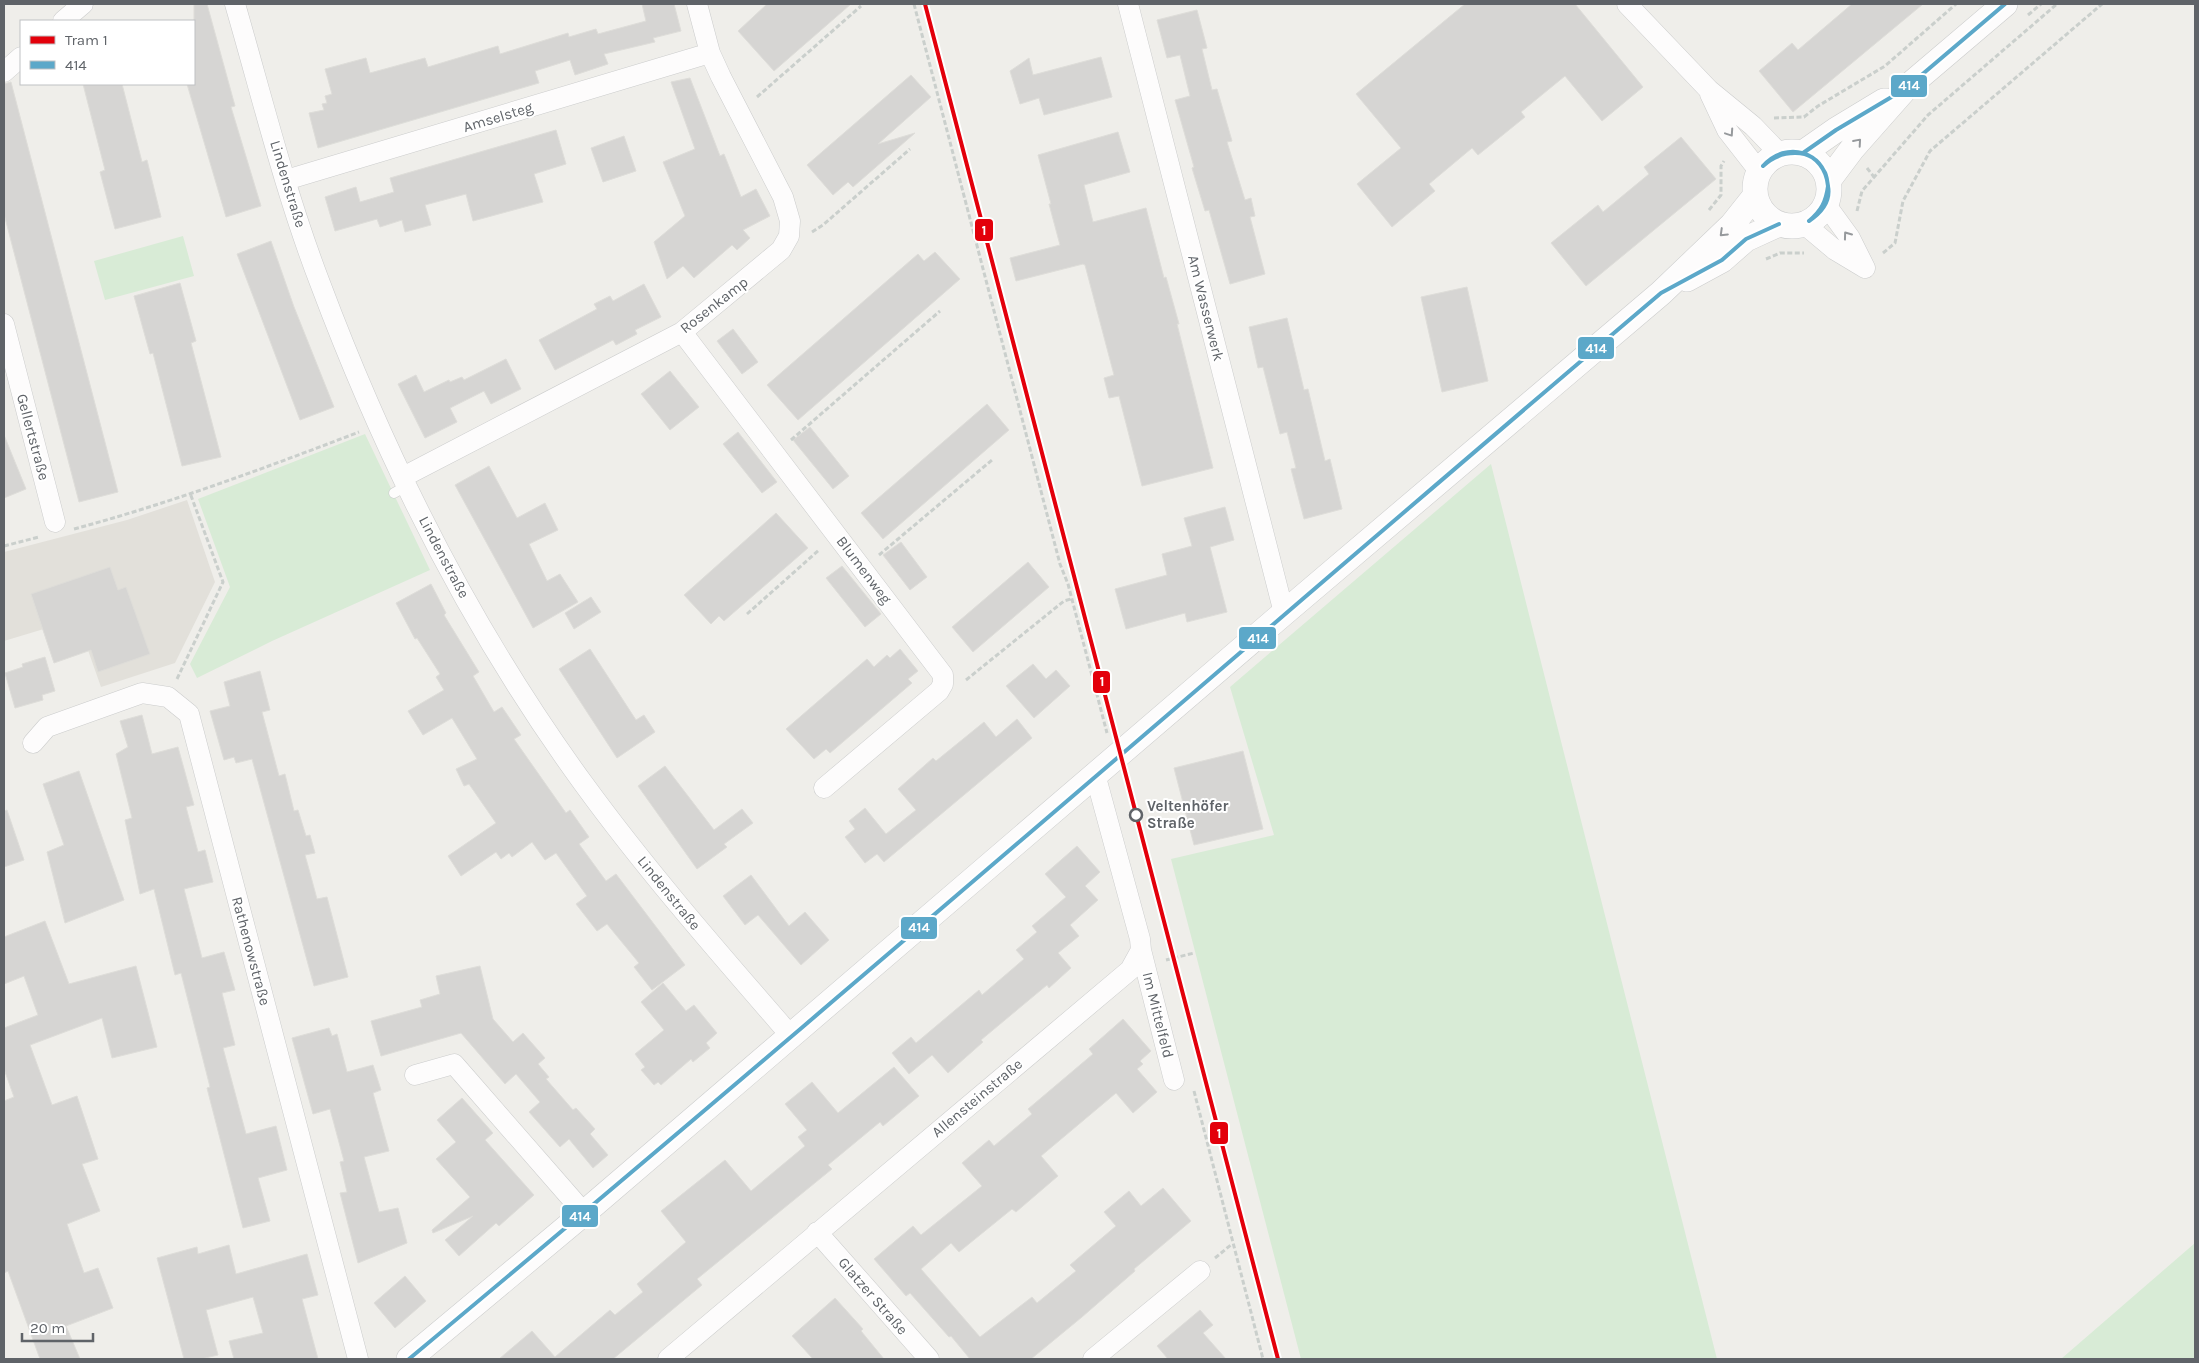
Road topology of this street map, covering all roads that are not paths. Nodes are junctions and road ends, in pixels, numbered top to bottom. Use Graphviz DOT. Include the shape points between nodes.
graph roads {
  1 [pos="83,4"];
  2 [pos="235,4"];
  3 [pos="697,4"];
  4 [pos="1128,4"];
  5 [pos="1628,4"];
  6 [pos="2005,4"];
  7 [pos="64,20"];
  8 [pos="710,53"];
  9 [pos="20,58"];
  10 [pos="4,72"];
  11 [pos="1905,88"];
  12 [pos="1708,90"];
  13 [pos="1791,153"];
  14 [pos="1759,170"];
  15 [pos="286,180"];
  16 [pos="1827,193"];
  17 [pos="1755,196"];
  18 [pos="1779,224"];
  19 [pos="1804,224"];
  20 [pos="1661,293"];
  21 [pos="4,324"];
  22 [pos="682,332"];
  23 [pos="402,485"];
  24 [pos="55,522"];
  25 [pos="1284,612"];
  26 [pos="33,743"];
  27 [pos="1095,774"];
  28 [pos="824,788"];
  29 [pos="1141,950"];
  30 [pos="791,1036"];
  31 [pos="415,1075"];
  32 [pos="1174,1080"];
  33 [pos="584,1213"];
  34 [pos="817,1232"];
  35 [pos="1200,1271"];
  36 [pos="358,1359"];
  37 [pos="409,1359"];
  38 [pos="668,1359"];
  39 [pos="929,1359"];
  40 [pos="1093,1359"];
  1 -- 7 [label="street"];
  2 -- 15 [label="street, Lindenstraße"];
  3 -- 8 [label="street, Rosenkamp"];
  4 -- 25 [label="street, Am Wasserwerk"];
  5 -- 12 [label="street"];
  6 -- 11 [label="street"];
  8 -- 15 [label="street, Amselsteg"];
  8 -- 22 [label="street, Rosenkamp" via="783,197 790,221 789,236 781,250"];
  9 -- 10 [label="street"];
  11 -- 13 [label="street"];
  16 -- 11 [label="street, one-way" via="1852,149"];
  12 -- 13 [label="street"];
  12 -- 14 [label="street, one-way" via="1727,130"];
  13 -- 14 [label="street" via="1767,161"];
  13 -- 16 [label="street" via="1815,159 1824,169"];
  14 -- 17 [label="street"];
  15 -- 23 [label="street, Lindenstraße" via="319,282"];
  16 -- 19 [label="street" via="1820,213"];
  19 -- 16 [label="street, one-way" via="1865,268"];
  17 -- 18 [label="street" via="1768,218"];
  17 -- 20 [label="street, one-way" via="1732,225"];
  18 -- 19 [label="street"];
  18 -- 20 [label="street" via="1746,239 1722,260"];
  20 -- 25 [label="street"];
  21 -- 24 [label="street, Gellertstraße"];
  22 -- 23 [label="street, Rosenkamp"];
  22 -- 28 [label="street, Blumenweg" via="943,675 939,691"];
  23 -- 30 [label="street, Lindenstraße" via="489,639 582,781 690,921"];
  25 -- 27 [label="street"];
  26 -- 36 [label="street, Rathenowstraße" via="47,727 142,692 168,697 189,714"];
  27 -- 29 [label="street"];
  27 -- 30 [label="street"];
  29 -- 32 [label="street, Im Mittelfeld"];
  29 -- 34 [label="street, Allensteinstraße" via="1130,970"];
  30 -- 33 [label="street"];
  31 -- 33 [label="street" via="454,1064"];
  33 -- 37 [label="street"];
  34 -- 38 [label="street, Allensteinstraße"];
  34 -- 39 [label="street, Glatzer Straße"];
  35 -- 40 [label="street"];
}
